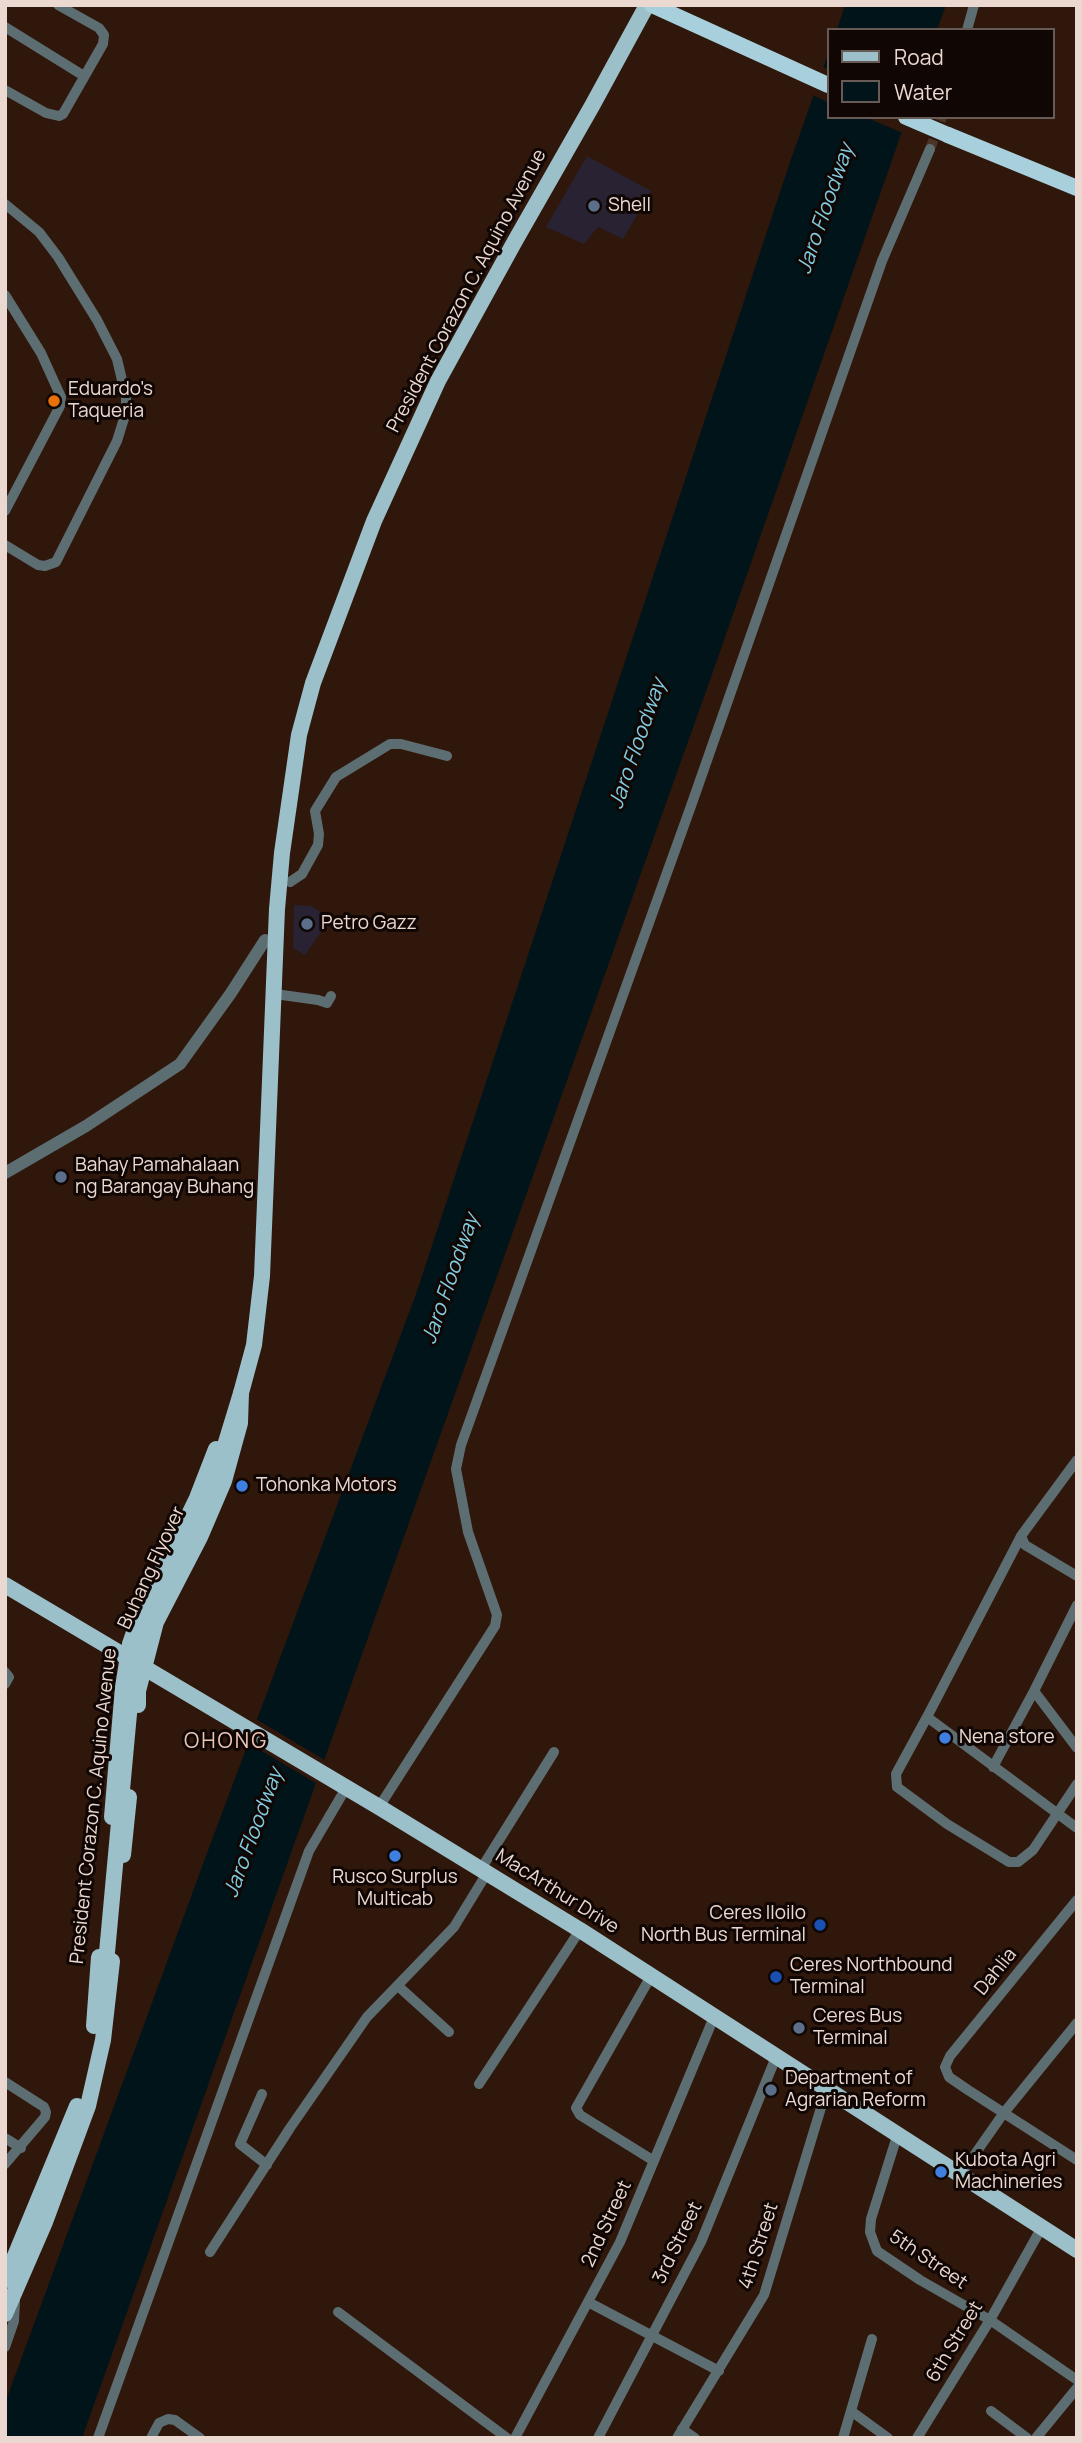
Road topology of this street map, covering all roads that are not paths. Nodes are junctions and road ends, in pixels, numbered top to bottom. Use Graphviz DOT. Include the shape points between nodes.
graph roads {
  1 [pos="58,5"];
  2 [pos="649,5"];
  3 [pos="974,5"];
  4 [pos="5,27"];
  5 [pos="968,28"];
  6 [pos="84,76"];
  7 [pos="827,85"];
  8 [pos="7,93"];
  9 [pos="911,119"];
  10 [pos="930,149"];
  11 [pos="1077,188"];
  12 [pos="5,204"];
  13 [pos="5,295"];
  14 [pos="5,511"];
  15 [pos="5,545"];
  16 [pos="447,756"];
  17 [pos="290,882"];
  18 [pos="277,904"];
  19 [pos="265,940"];
  20 [pos="275,995"];
  21 [pos="331,996"];
  22 [pos="5,1173"];
  23 [pos="242,1393"];
  24 [pos="1077,1460"];
  25 [pos="1021,1536"];
  26 [pos="1077,1576"];
  27 [pos="5,1585"];
  28 [pos="1077,1605"];
  29 [pos="138,1621"];
  30 [pos="152,1637"];
  31 [pos="104,1642"];
  32 [pos="128,1657"];
  33 [pos="145,1668"];
  34 [pos="5,1672"];
  35 [pos="168,1682"];
  36 [pos="5,1684"];
  37 [pos="123,1687"];
  38 [pos="1034,1691"];
  39 [pos="137,1707"];
  40 [pos="927,1717"];
  41 [pos="1077,1748"];
  42 [pos="554,1752"];
  43 [pos="993,1767"];
  44 [pos="1077,1784"];
  45 [pos="344,1786"];
  46 [pos="379,1807"];
  47 [pos="1057,1814"];
  48 [pos="1077,1828"];
  49 [pos="484,1871"];
  50 [pos="1077,1900"];
  51 [pos="580,1930"];
  52 [pos="104,1974"];
  53 [pos="651,1976"];
  54 [pos="398,1986"];
  55 [pos="102,1996"];
  56 [pos="714,2017"];
  57 [pos="1077,2023"];
  58 [pos="449,2032"];
  59 [pos="776,2057"];
  60 [pos="5,2082"];
  61 [pos="479,2084"];
  62 [pos="827,2088"];
  63 [pos="262,2094"];
  64 [pos="1003,2114"];
  65 [pos="898,2133"];
  66 [pos="5,2138"];
  67 [pos="21,2148"];
  68 [pos="1075,2155"];
  69 [pos="654,2161"];
  70 [pos="5,2164"];
  71 [pos="267,2165"];
  72 [pos="961,2174"];
  73 [pos="1042,2227"];
  74 [pos="1077,2250"];
  75 [pos="210,2252"];
  76 [pos="14,2278"];
  77 [pos="588,2302"];
  78 [pos="338,2312"];
  79 [pos="5,2314"];
  80 [pos="990,2320"];
  81 [pos="651,2335"];
  82 [pos="872,2339"];
  83 [pos="5,2347"];
  84 [pos="719,2371"];
  85 [pos="1077,2380"];
  86 [pos="1077,2388"];
  87 [pos="851,2411"];
  88 [pos="991,2411"];
  89 [pos="680,2434"];
  90 [pos="98,2438"];
  91 [pos="150,2438"];
  92 [pos="200,2438"];
  93 [pos="507,2438"];
  94 [pos="515,2438"];
  95 [pos="598,2438"];
  96 [pos="695,2438"];
  97 [pos="844,2438"];
  98 [pos="888,2438"];
  99 [pos="917,2438"];
  100 [pos="1027,2438"];
  101 [pos="1036,2438"];
  1 -- 6 [label="street" via="99,27 104,35"];
  2 -- 7 [label="highway"];
  2 -- 18 [label="main road, President Corazon C. Aquino Avenue" via="438,381 374,521 321,659 299,735"];
  3 -- 5 [label="street"];
  4 -- 6 [label="street"];
  6 -- 8 [label="street" via="59,116"];
  9 -- 11 [label="highway, bridge"];
  10 -- 46 [label="street" via="882,261 461,1446 456,1469 468,1532 497,1615 495,1626"];
  12 -- 15 [label="street" via="38,232 97,320 117,359 126,412 117,441 55,562 38,565"];
  13 -- 14 [label="street" via="41,353 61,397"];
  16 -- 17 [label="street" via="390,744 336,777 316,811 318,845 302,874"];
  17 -- 18 [label="main road"];
  18 -- 19 [label="main road"];
  18 -- 20 [label="main road, President Corazon C. Aquino Avenue"];
  19 -- 22 [label="street" via="180,1064"];
  20 -- 21 [label="street" via="327,1003"];
  20 -- 23 [label="main road, President Corazon C. Aquino Avenue" via="262,1276 254,1345"];
  23 -- 29 [label="main road, President Corazon C. Aquino Avenue" via="225,1419 210,1468"];
  23 -- 30 [label="main road, President Corazon C. Aquino Avenue" via="240,1423 224,1481"];
  23 -- 52 [label="main road, Buhang Flyover, bridge" via="212,1488 137,1653"];
  24 -- 25 [label="street"];
  25 -- 26 [label="street" via="1025,1545"];
  25 -- 40 [label="street"];
  27 -- 31 [label="main road, MacArthur Drive"];
  28 -- 38 [label="street"];
  29 -- 31 [label="main road" via="127,1633"];
  29 -- 32 [label="main road, President Corazon C. Aquino Avenue"];
  30 -- 33 [label="main road, President Corazon C. Aquino Avenue"];
  30 -- 35 [label="main road" via="153,1651"];
  31 -- 32 [label="main road, MacArthur Drive"];
  31 -- 37 [label="main road"];
  32 -- 33 [label="main road, MacArthur Drive"];
  32 -- 37 [label="main road, President Corazon C. Aquino Avenue"];
  33 -- 35 [label="main road, MacArthur Drive"];
  33 -- 39 [label="main road, President Corazon C. Aquino Avenue"];
  34 -- 36 [label="street" via="9,1678"];
  35 -- 39 [label="main road" via="147,1689"];
  35 -- 45 [label="main road, MacArthur Drive"];
  37 -- 55 [label="main road, President Corazon C. Aquino Avenue"];
  38 -- 41 [label="street"];
  38 -- 43 [label="street"];
  39 -- 55 [label="main road, President Corazon C. Aquino Avenue"];
  40 -- 43 [label="street"];
  40 -- 47 [label="street" via="895,1780 914,1801 1013,1863 1033,1850"];
  42 -- 49 [label="street"];
  43 -- 47 [label="street"];
  44 -- 47 [label="street"];
  45 -- 46 [label="main road, MacArthur Drive"];
  45 -- 90 [label="street" via="309,1851"];
  46 -- 49 [label="main road, MacArthur Drive"];
  47 -- 48 [label="street"];
  49 -- 51 [label="main road, MacArthur Drive"];
  49 -- 54 [label="street" via="454,1927"];
  50 -- 64 [label="street, Dahlia" via="945,2067 949,2077"];
  51 -- 53 [label="main road, MacArthur Drive"];
  51 -- 61 [label="street"];
  52 -- 55 [label="main road, President Corazon C. Aquino Avenue"];
  53 -- 56 [label="main road, MacArthur Drive"];
  53 -- 69 [label="street" via="576,2108 580,2115"];
  54 -- 58 [label="street"];
  54 -- 71 [label="street" via="367,2017"];
  55 -- 76 [label="main road, President Corazon C. Aquino Avenue" via="101,2054 88,2105 45,2222"];
  56 -- 59 [label="main road, MacArthur Drive"];
  56 -- 69 [label="street, 2nd Street"];
  57 -- 64 [label="street"];
  59 -- 62 [label="main road, MacArthur Drive"];
  59 -- 81 [label="street, 3rd Street" via="701,2242"];
  60 -- 67 [label="street" via="46,2112"];
  62 -- 65 [label="main road, MacArthur Drive"];
  62 -- 84 [label="street, 4th Street" via="764,2295"];
  63 -- 71 [label="street" via="240,2144"];
  64 -- 68 [label="street"];
  64 -- 72 [label="street"];
  65 -- 72 [label="main road, MacArthur Drive"];
  65 -- 80 [label="street, 5th Street" via="871,2219 872,2242 888,2259"];
  66 -- 67 [label="street"];
  67 -- 70 [label="street"];
  69 -- 77 [label="street, 2nd Street" via="620,2242"];
  71 -- 75 [label="street"];
  72 -- 73 [label="main road, MacArthur Drive"];
  73 -- 74 [label="main road, MacArthur Drive"];
  73 -- 80 [label="street, 6th Street"];
  76 -- 79 [label="main road, President Corazon C. Aquino Avenue"];
  76 -- 83 [label="street" via="14,2321"];
  77 -- 81 [label="street"];
  77 -- 94 [label="street, 2nd Street"];
  78 -- 93 [label="street"];
  80 -- 85 [label="street, 5th Street"];
  80 -- 99 [label="street, 6th Street"];
  81 -- 84 [label="street"];
  81 -- 95 [label="street, 3rd Street"];
  82 -- 87 [label="street"];
  84 -- 89 [label="street, 4th Street"];
  86 -- 101 [label="street"];
  87 -- 97 [label="street"];
  87 -- 98 [label="street"];
  88 -- 100 [label="street"];
  89 -- 96 [label="street"];
  91 -- 92 [label="street" via="159,2423 168,2419"];
}
